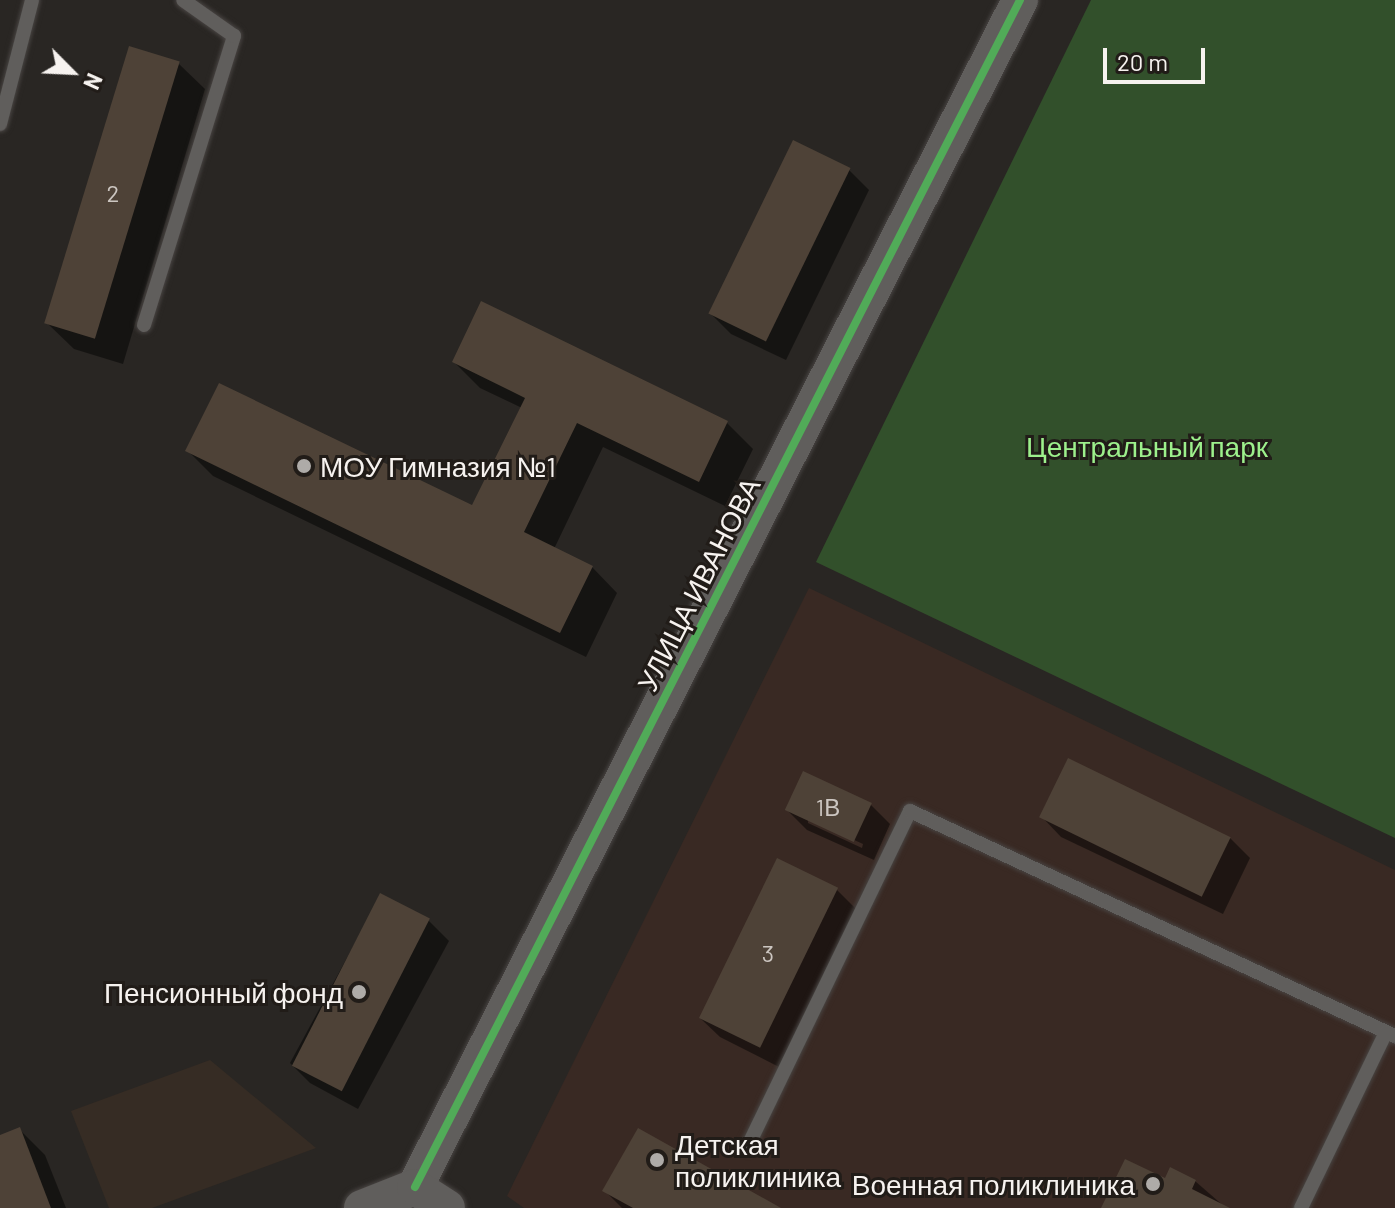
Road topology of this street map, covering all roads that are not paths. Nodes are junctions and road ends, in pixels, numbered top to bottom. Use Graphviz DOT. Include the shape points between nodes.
graph roads {
  1 [pos="32,0"];
  2 [pos="183,0"];
  3 [pos="1020,0"];
  4 [pos="0,124"];
  5 [pos="144,325"];
  6 [pos="1391,1034"];
  7 [pos="748,1146"];
  8 [pos="415,1187"];
  9 [pos="362,1208"];
  10 [pos="447,1208"];
  11 [pos="1301,1208"];
  1 -- 4 [label="lane"];
  2 -- 5 [label="lane" via="234,36"];
  3 -- 8 [label="street, УЛИЦА ИВАНОВА"];
  6 -- 7 [label="lane" via="910,811"];
  6 -- 11 [label="lane"];
  8 -- 9 [label="street"];
  8 -- 10 [label="street"];
}
